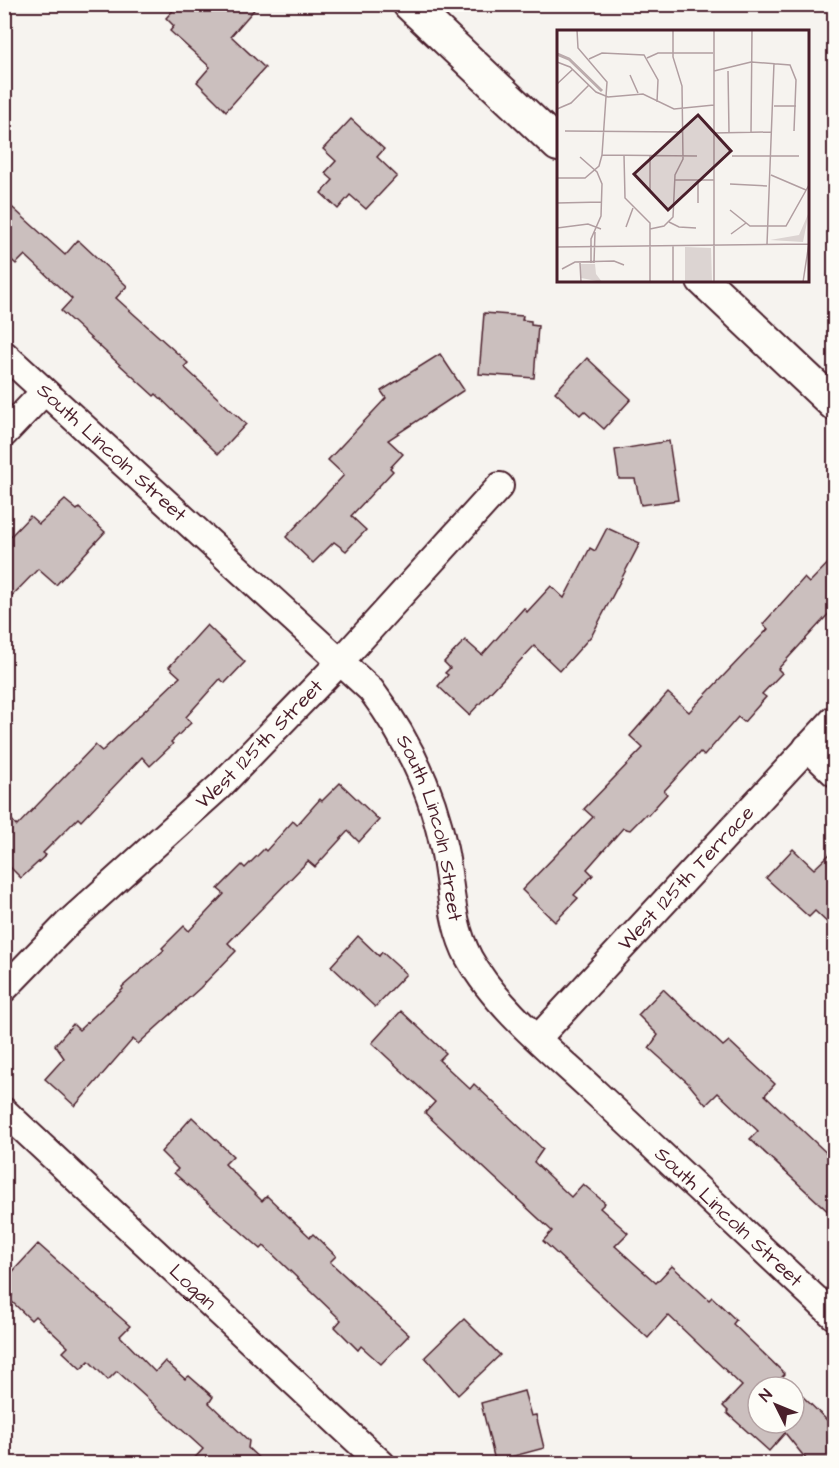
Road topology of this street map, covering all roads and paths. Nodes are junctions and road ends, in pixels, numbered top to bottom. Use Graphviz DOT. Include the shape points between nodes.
graph roads {
  1 [pos="409,5"];
  2 [pos="557,144"];
  3 [pos="705,282"];
  4 [pos="4,354"];
  5 [pos="44,392"];
  6 [pos="834,404"];
  7 [pos="4,434"];
  8 [pos="500,486"];
  9 [pos="340,662"];
  10 [pos="834,718"];
  11 [pos="807,747"];
  12 [pos="834,773"];
  13 [pos="4,989"];
  14 [pos="538,1038"];
  15 [pos="4,1111"];
  16 [pos="834,1316"];
  17 [pos="382,1464"];
  1 -- 2 [label="street"];
  3 -- 6 [label="street"];
  4 -- 5 [label="street, South Lincoln Street"];
  5 -- 7 [label="street"];
  5 -- 9 [label="street, South Lincoln Street"];
  8 -- 9 [label="street, West 125th Street"];
  9 -- 13 [label="street, West 125th Street" via="220,786 68,924"];
  9 -- 14 [label="street, South Lincoln Street" via="371,690 418,765 434,808 455,921 469,957 491,990"];
  10 -- 11 [label="street, West 125th Terrace"];
  11 -- 12 [label="street"];
  11 -- 14 [label="street, West 125th Terrace"];
  14 -- 16 [label="street, South Lincoln Street"];
  15 -- 17 [label="street, Logan"];
}
